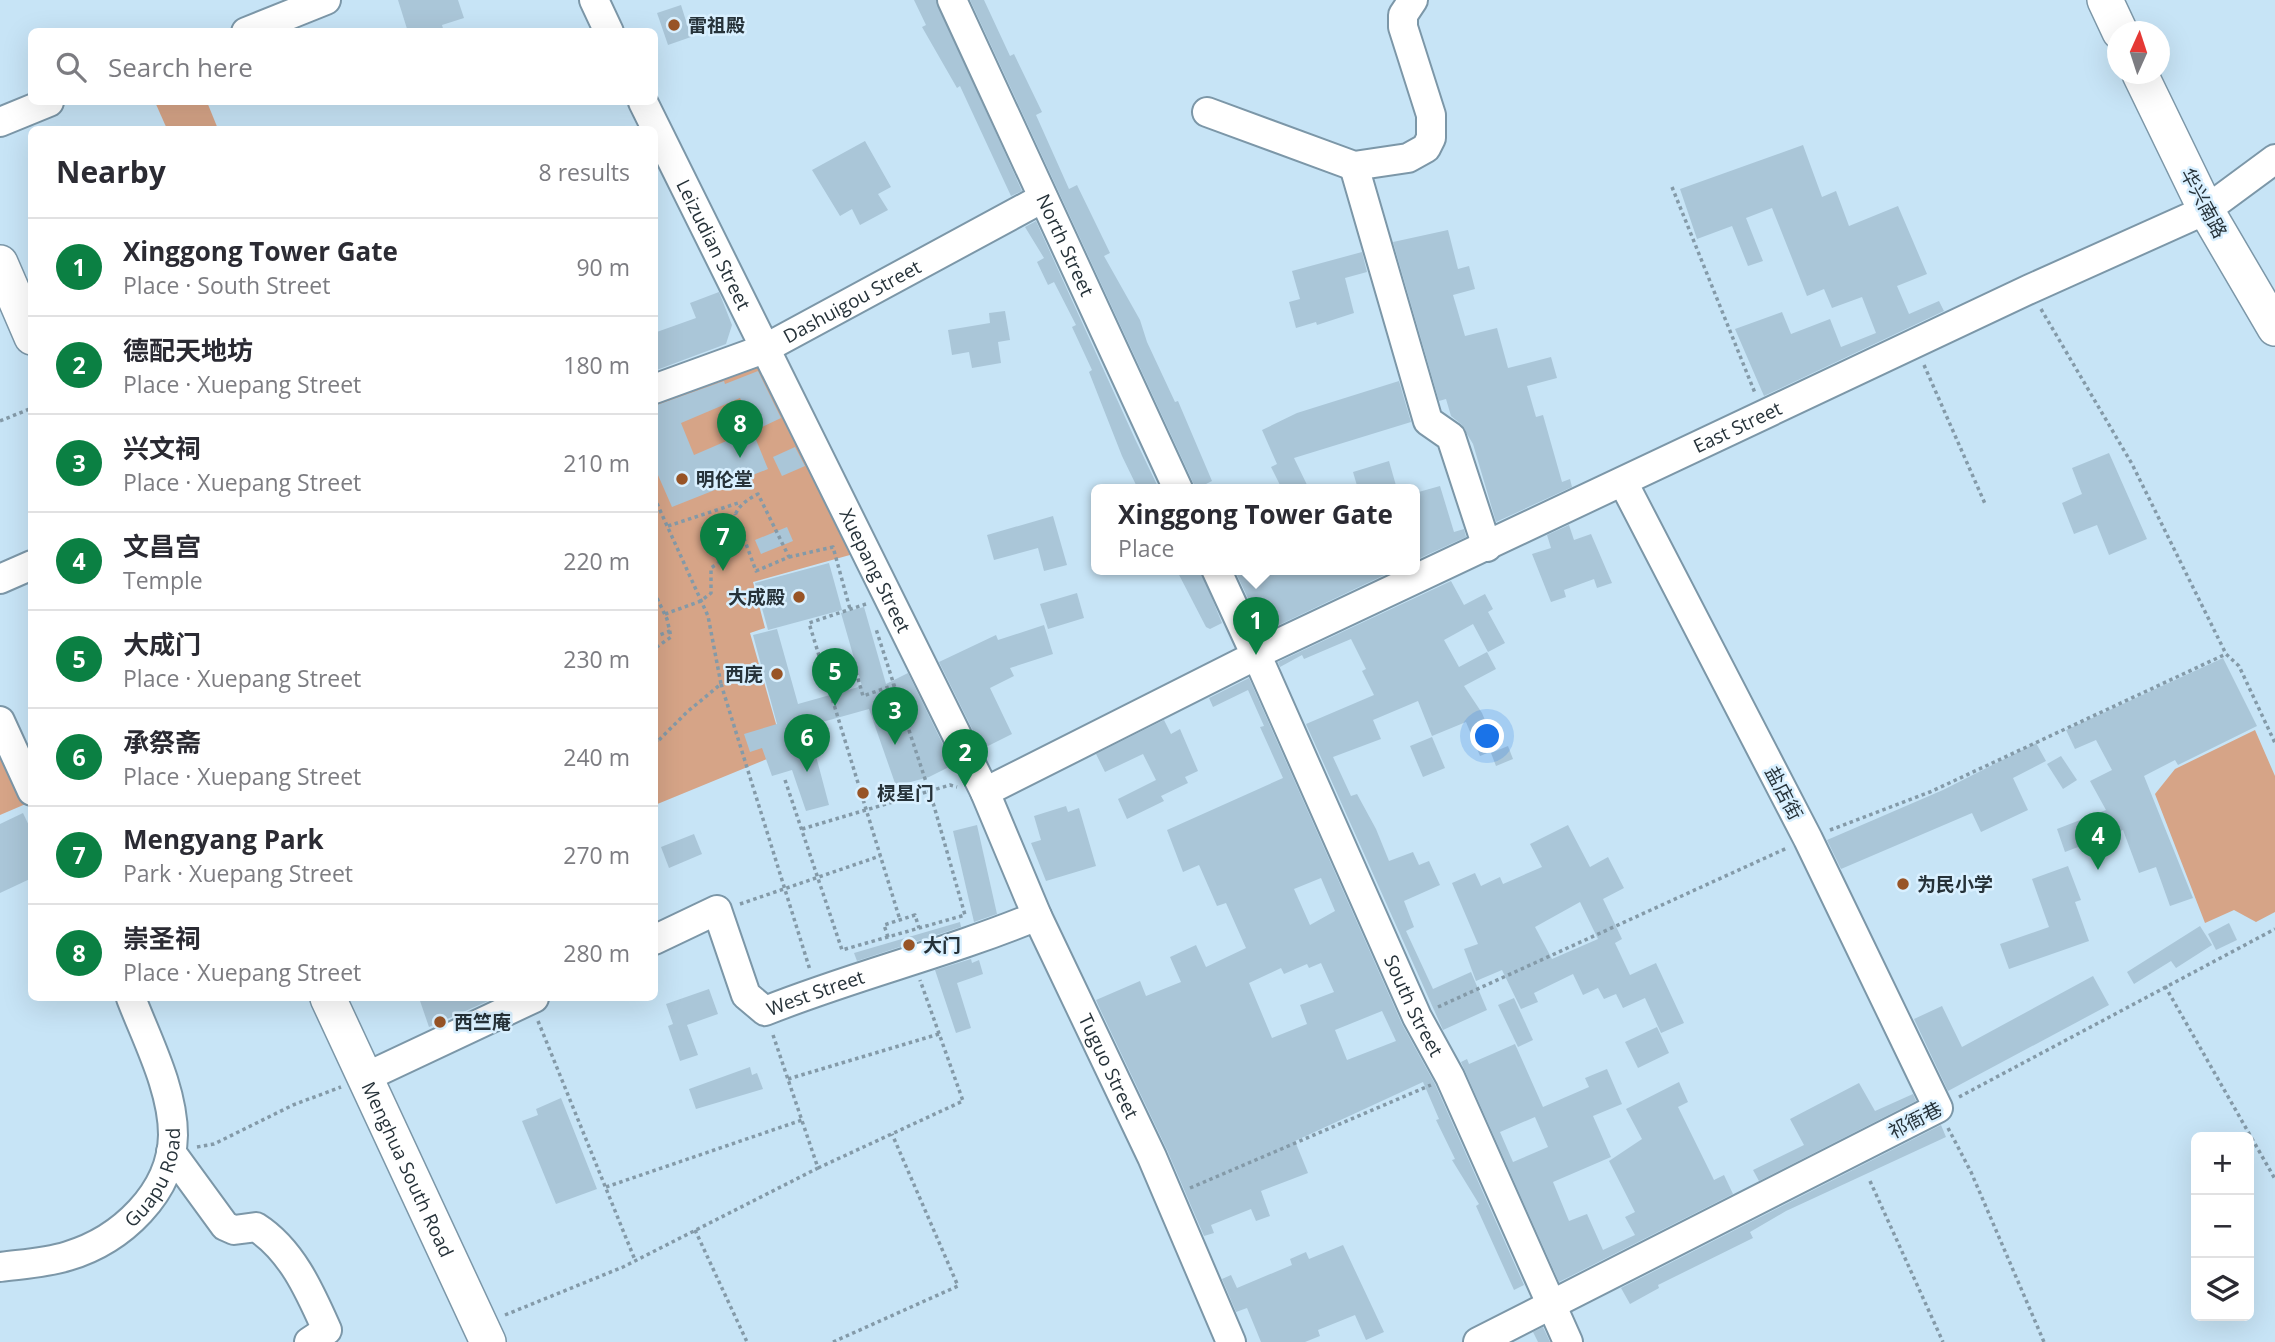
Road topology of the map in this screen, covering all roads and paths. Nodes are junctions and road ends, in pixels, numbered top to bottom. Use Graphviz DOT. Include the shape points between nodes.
graph roads {
  1 [pos="326,0"];
  2 [pos="594,0"];
  3 [pos="952,0"];
  4 [pos="1413,0"];
  5 [pos="2105,0"];
  6 [pos="2115,21"];
  7 [pos="256,28"];
  8 [pos="607,28"];
  9 [pos="2145,84"];
  10 [pos="41,105"];
  11 [pos="644,105"];
  12 [pos="1207,112"];
  13 [pos="0,122"];
  14 [pos="655,126"];
  15 [pos="658,133"];
  16 [pos="2275,159"];
  17 [pos="1354,166"];
  18 [pos="1672,187"];
  19 [pos="1043,198"];
  20 [pos="2206,210"];
  21 [pos="0,263"];
  22 [pos="2030,289"];
  23 [pos="28,328"];
  24 [pos="2275,328"];
  25 [pos="1914,344"];
  26 [pos="764,349"];
  27 [pos="658,388"];
  28 [pos="28,410"];
  29 [pos="1765,415"];
  30 [pos="0,421"];
  31 [pos="1623,482"];
  32 [pos="1176,484"];
  33 [pos="743,502"];
  34 [pos="658,506"];
  35 [pos="1986,506"];
  36 [pos="735,514"];
  37 [pos="667,526"];
  38 [pos="1487,547"];
  39 [pos="789,557"];
  40 [pos="28,567"];
  41 [pos="1219,575"];
  42 [pos="0,579"];
  43 [pos="658,600"];
  44 [pos="701,601"];
  45 [pos="850,609"];
  46 [pos="665,614"];
  47 [pos="872,615"];
  48 [pos="876,626"];
  49 [pos="670,631"];
  50 [pos="658,636"];
  51 [pos="658,646"];
  52 [pos="1256,655"];
  53 [pos="825,676"];
  54 [pos="721,684"];
  55 [pos="894,685"];
  56 [pos="0,720"];
  57 [pos="658,741"];
  58 [pos="2275,743"];
  59 [pos="785,780"];
  60 [pos="28,782"];
  61 [pos="983,788"];
  62 [pos="929,790"];
  63 [pos="866,810"];
  64 [pos="802,829"];
  65 [pos="880,856"];
  66 [pos="818,877"];
  67 [pos="785,890"];
  68 [pos="717,911"];
  69 [pos="1037,916"];
  70 [pos="900,920"];
  71 [pos="919,928"];
  72 [pos="2275,929"];
  73 [pos="888,937"];
  74 [pos="658,938"];
  75 [pos="912,960"];
  76 [pos="2165,986"];
  77 [pos="816,990"];
  78 [pos="132,1001"];
  79 [pos="329,1001"];
  80 [pos="527,1001"];
  81 [pos="532,1001"];
  82 [pos="765,1011"];
  83 [pos="939,1034"];
  84 [pos="366,1077"];
  85 [pos="1450,1077"];
  86 [pos="788,1079"];
  87 [pos="1938,1108"];
  88 [pos="802,1120"];
  89 [pos="892,1134"];
  90 [pos="171,1152"];
  91 [pos="818,1168"];
  92 [pos="2275,1179"];
  93 [pos="1870,1181"];
  94 [pos="606,1187"];
  95 [pos="1169,1198"];
  96 [pos="695,1230"];
  97 [pos="635,1260"];
  98 [pos="0,1267"];
  99 [pos="1552,1305"];
  100 [pos="484,1334"];
  101 [pos="309,1342"];
  102 [pos="747,1342"];
  103 [pos="833,1342"];
  104 [pos="1231,1342"];
  105 [pos="1478,1342"];
  106 [pos="1568,1342"];
  107 [pos="1943,1342"];
  108 [pos="2044,1342"];
  1 -- 7 [label="street"];
  2 -- 8 [label="street"];
  3 -- 19 [label="street, North Street"];
  4 -- 17 [label="street" via="1403,15 1403,27 1431,114 1431,138 1426,148 1409,158"];
  5 -- 6 [label="main road"];
  9 -- 20 [label="main road, 华兴南路"];
  10 -- 13 [label="street"];
  11 -- 14 [label="street, Leizudian Street"];
  12 -- 17 [label="street"];
  15 -- 26 [label="street, Leizudian Street"];
  16 -- 20 [label="street, East Street"];
  17 -- 38 [label="street" via="1429,421 1451,437"];
  18 -- 29 [label="path"];
  19 -- 26 [label="street, Dashuigou Street"];
  19 -- 32 [label="street, North Street"];
  20 -- 22 [label="street, East Street"];
  20 -- 24 [label="main road, 华兴南路"];
  21 -- 23 [label="main road"];
  22 -- 25 [label="street, East Street"];
  22 -- 58 [label="path" via="2132,464"];
  25 -- 29 [label="street, East Street"];
  25 -- 35 [label="path"];
  26 -- 27 [label="street, Dashuigou Street"];
  26 -- 61 [label="street, Xuepang Street"];
  28 -- 30 [label="path"];
  29 -- 31 [label="street, East Street"];
  31 -- 38 [label="street, East Street"];
  31 -- 87 [label="street, 盐店街" via="1814,851"];
  33 -- 36 [label="path"];
  33 -- 37 [label="path"];
  33 -- 39 [label="path" via="758,494"];
  34 -- 37 [label="path"];
  36 -- 39 [label="path" via="756,571"];
  36 -- 44 [label="path" via="728,556 711,568 710,593"];
  37 -- 44 [label="path"];
  38 -- 52 [label="street, East Street"];
  39 -- 45 [label="path" via="833,547"];
  40 -- 42 [label="street"];
  41 -- 52 [label="street"];
  43 -- 46 [label="path"];
  44 -- 46 [label="path"];
  44 -- 54 [label="path"];
  45 -- 47 [label="path" via="868,603"];
  45 -- 53 [label="path" via="809,623"];
  46 -- 49 [label="path"];
  48 -- 55 [label="path"];
  49 -- 50 [label="path"];
  49 -- 51 [label="path" via="671,637"];
  52 -- 61 [label="street"];
  52 -- 85 [label="street, South Street" via="1417,1017"];
  53 -- 55 [label="path" via="855,668 863,696"];
  53 -- 63 [label="path"];
  54 -- 57 [label="path"];
  54 -- 67 [label="path"];
  55 -- 62 [label="path"];
  56 -- 60 [label="street"];
  59 -- 64 [label="path"];
  61 -- 62 [label="path" via="950,785"];
  61 -- 69 [label="street, Tuguo Street"];
  62 -- 63 [label="path"];
  62 -- 71 [label="path" via="965,915"];
  63 -- 64 [label="path"];
  63 -- 65 [label="path"];
  64 -- 66 [label="path"];
  65 -- 66 [label="path"];
  65 -- 70 [label="path"];
  66 -- 67 [label="path"];
  66 -- 73 [label="path" via="842,950"];
  67 -- 68 [label="path"];
  67 -- 77 [label="path"];
  68 -- 74 [label="street"];
  68 -- 82 [label="street, West Street" via="746,995"];
  69 -- 75 [label="street, West Street" via="981,940"];
  69 -- 95 [label="street, Tuguo Street"];
  70 -- 71 [label="path" via="915,915"];
  70 -- 73 [label="path" via="884,925"];
  71 -- 73 [label="path"];
  72 -- 76 [label="path, 祁衙巷"];
  75 -- 77 [label="street, West Street"];
  75 -- 83 [label="path"];
  76 -- 87 [label="path, 祁衙巷"];
  76 -- 92 [label="path"];
  77 -- 82 [label="street, West Street"];
  78 -- 90 [label="street, Guapu Road" via="164,1085 173,1133"];
  79 -- 84 [label="main road, Menghua South Road"];
  80 -- 84 [label="street"];
  81 -- 94 [label="path"];
  82 -- 86 [label="path"];
  83 -- 86 [label="path"];
  83 -- 89 [label="path" via="963,1101"];
  84 -- 90 [label="path" via="293,1105 214,1144"];
  84 -- 100 [label="main road, Menghua South Road"];
  85 -- 95 [label="path"];
  85 -- 99 [label="street, South Street"];
  86 -- 88 [label="path"];
  87 -- 99 [label="street, 祁衙巷"];
  87 -- 108 [label="path" via="1971,1172"];
  88 -- 91 [label="path"];
  88 -- 94 [label="path"];
  89 -- 91 [label="path"];
  89 -- 103 [label="path" via="958,1286"];
  90 -- 98 [label="street, Guapu Road" via="161,1185 137,1215 101,1241 71,1256"];
  90 -- 101 [label="street" via="225,1226 234,1230 256,1227 272,1237 307,1286 327,1330"];
  91 -- 96 [label="path"];
  93 -- 107 [label="path"];
  94 -- 97 [label="path"];
  95 -- 104 [label="street, Tuguo Street"];
  96 -- 97 [label="path"];
  96 -- 102 [label="path"];
  97 -- 100 [label="path"];
  99 -- 105 [label="street, 祁衙巷"];
  99 -- 106 [label="street, South Street"];
}
